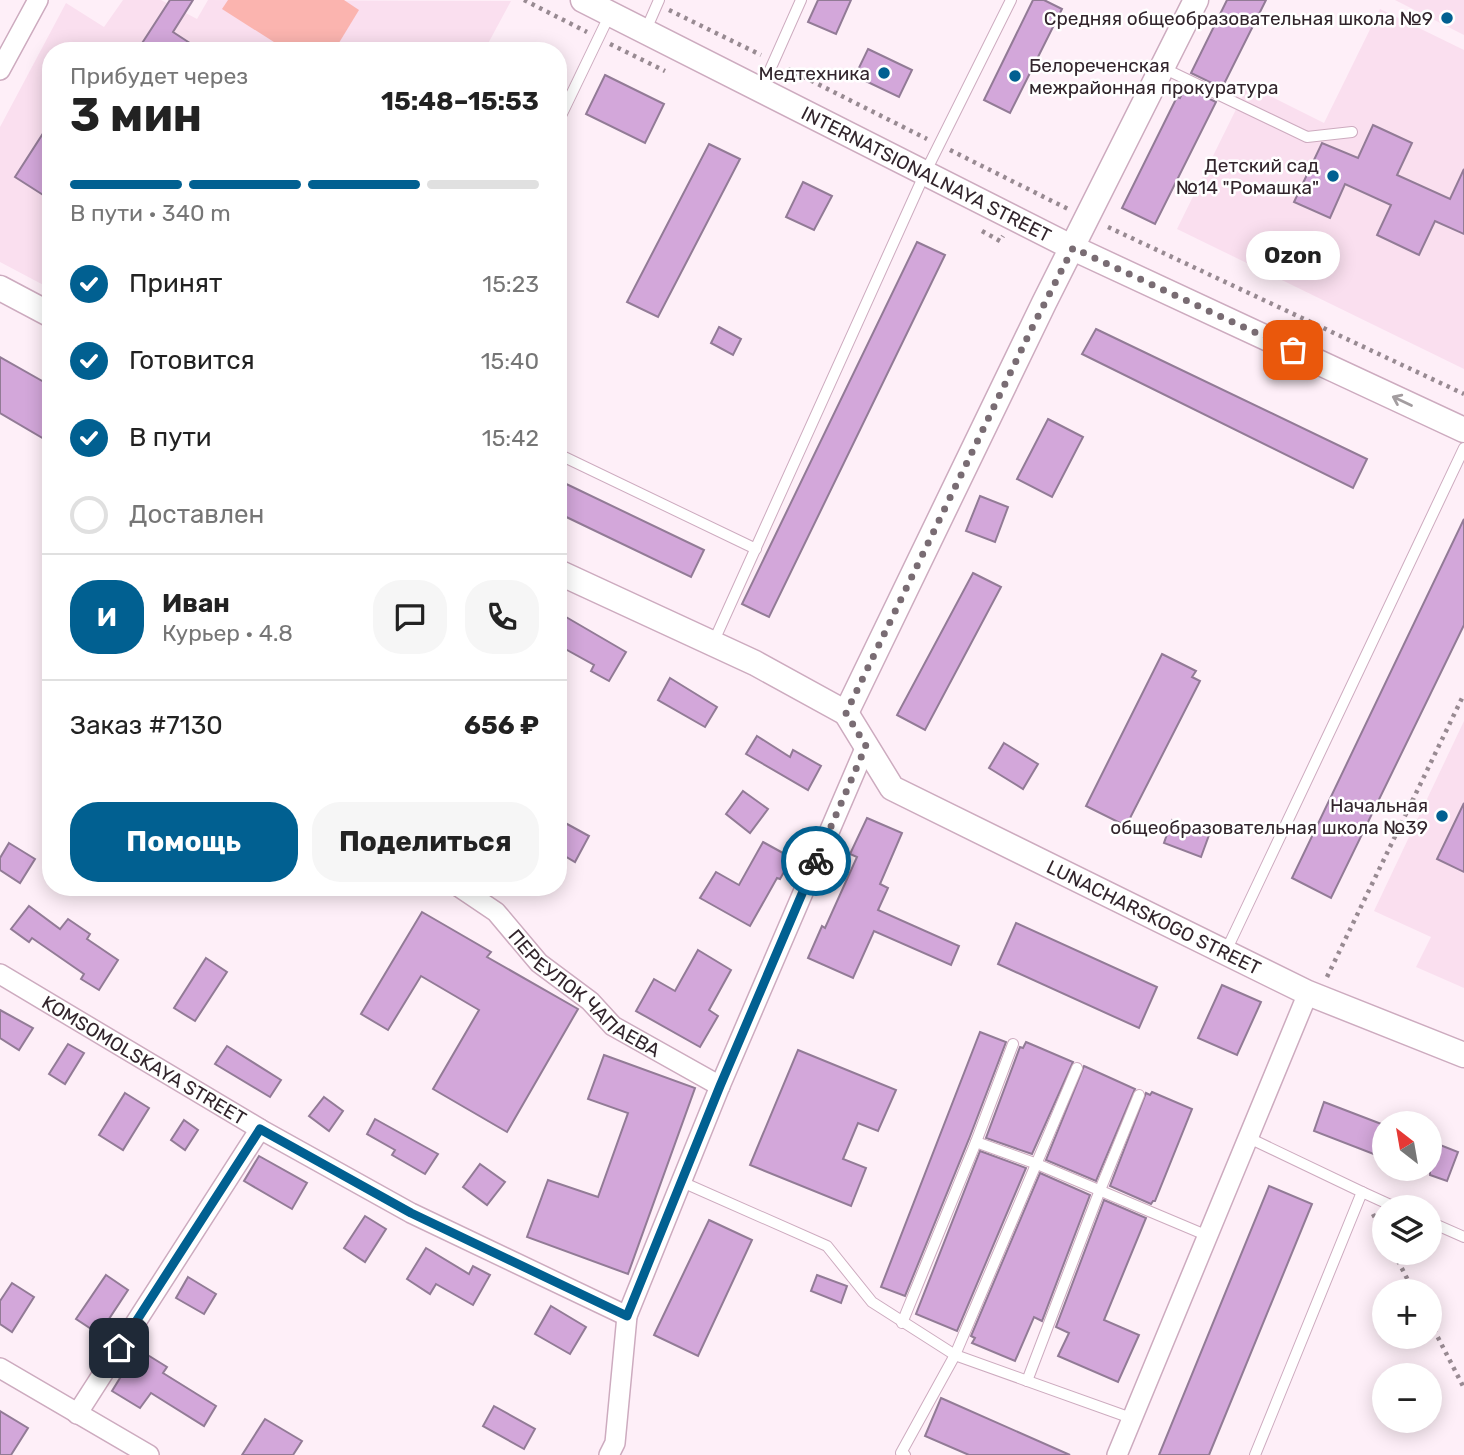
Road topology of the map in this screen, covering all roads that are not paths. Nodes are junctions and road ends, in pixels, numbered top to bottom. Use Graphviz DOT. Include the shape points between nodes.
graph roads {
  1 [pos="38,0"];
  2 [pos="583,0"];
  3 [pos="801,0"];
  4 [pos="1011,0"];
  5 [pos="1196,0"];
  6 [pos="658,2"];
  7 [pos="610,14"];
  8 [pos="645,32"];
  9 [pos="1163,68"];
  10 [pos="0,70"];
  11 [pos="761,90"];
  12 [pos="567,103"];
  13 [pos="1352,132"];
  14 [pos="925,173"];
  15 [pos="1073,248"];
  16 [pos="0,288"];
  17 [pos="42,310"];
  18 [pos="1464,430"];
  19 [pos="1464,447"];
  20 [pos="567,458"];
  21 [pos="756,549"];
  22 [pos="567,576"];
  23 [pos="713,644"];
  24 [pos="846,713"];
  25 [pos="866,746"];
  26 [pos="472,896"];
  27 [pos="1226,952"];
  28 [pos="0,974"];
  29 [pos="1313,995"];
  30 [pos="1013,1044"];
  31 [pos="1464,1055"];
  32 [pos="1077,1068"];
  33 [pos="720,1086"];
  34 [pos="1139,1095"];
  35 [pos="260,1129"];
  36 [pos="1249,1138"];
  37 [pos="976,1142"];
  38 [pos="1037,1164"];
  39 [pos="681,1182"];
  40 [pos="1100,1190"];
  41 [pos="1362,1192"];
  42 [pos="1372,1197"];
  43 [pos="1442,1227"];
  44 [pos="1208,1236"];
  45 [pos="1464,1237"];
  46 [pos="627,1316"];
  47 [pos="902,1323"];
  48 [pos="955,1355"];
  49 [pos="0,1368"];
  50 [pos="1027,1381"];
  51 [pos="77,1414"];
  52 [pos="1131,1418"];
  53 [pos="149,1455"];
  54 [pos="609,1455"];
  55 [pos="905,1455"];
  56 [pos="1117,1455"];
  57 [pos="1255,1455"];
  1 -- 10 [label="street"];
  2 -- 7 [label="street, INTERNATSIONALNAYA STREET"];
  3 -- 11 [label="lane"];
  4 -- 14 [label="lane"];
  5 -- 9 [label="street"];
  6 -- 8 [label="lane"];
  7 -- 8 [label="street, INTERNATSIONALNAYA STREET"];
  7 -- 12 [label="lane"];
  8 -- 11 [label="street, INTERNATSIONALNAYA STREET"];
  9 -- 13 [label="lane" via="1307,137"];
  9 -- 15 [label="street"];
  11 -- 14 [label="street, INTERNATSIONALNAYA STREET"];
  14 -- 15 [label="street, INTERNATSIONALNAYA STREET"];
  14 -- 21 [label="lane"];
  18 -- 15 [label="street, INTERNATSIONALNAYA STREET, one-way"];
  15 -- 24 [label="street"];
  16 -- 17 [label="street"];
  19 -- 27 [label="lane"];
  20 -- 21 [label="lane"];
  21 -- 23 [label="lane"];
  22 -- 23 [label="street"];
  23 -- 24 [label="street"];
  24 -- 25 [label="street, LUNACHARSKOGO STREET"];
  25 -- 27 [label="street, LUNACHARSKOGO STREET" via="892,788"];
  25 -- 33 [label="street"];
  26 -- 33 [label="street, ПЕРЕУЛОК ЧАПАЕВА" via="496,912 539,963 590,1001 613,1026"];
  27 -- 29 [label="street, LUNACHARSKOGO STREET"];
  28 -- 35 [label="street, KOMSOMOLSKAYA STREET"];
  29 -- 31 [label="street, LUNACHARSKOGO STREET"];
  29 -- 36 [label="street"];
  30 -- 37 [label="lane"];
  32 -- 38 [label="lane"];
  33 -- 39 [label="street"];
  34 -- 40 [label="lane"];
  35 -- 46 [label="street, KOMSOMOLSKAYA STREET" via="411,1213"];
  35 -- 51 [label="street"];
  36 -- 41 [label="lane"];
  36 -- 44 [label="street"];
  37 -- 38 [label="lane"];
  37 -- 47 [label="lane"];
  38 -- 40 [label="lane"];
  38 -- 48 [label="lane"];
  39 -- 46 [label="street"];
  39 -- 47 [label="lane" via="827,1246 872,1302"];
  40 -- 44 [label="lane"];
  40 -- 50 [label="lane"];
  41 -- 42 [label="lane"];
  41 -- 57 [label="lane"];
  43 -- 45 [label="lane"];
  44 -- 52 [label="street"];
  46 -- 54 [label="street" via="615,1443"];
  47 -- 48 [label="lane"];
  48 -- 50 [label="lane"];
  48 -- 55 [label="lane" via="901,1453"];
  49 -- 51 [label="street"];
  50 -- 52 [label="lane"];
  51 -- 53 [label="street"];
  52 -- 56 [label="street"];
}
